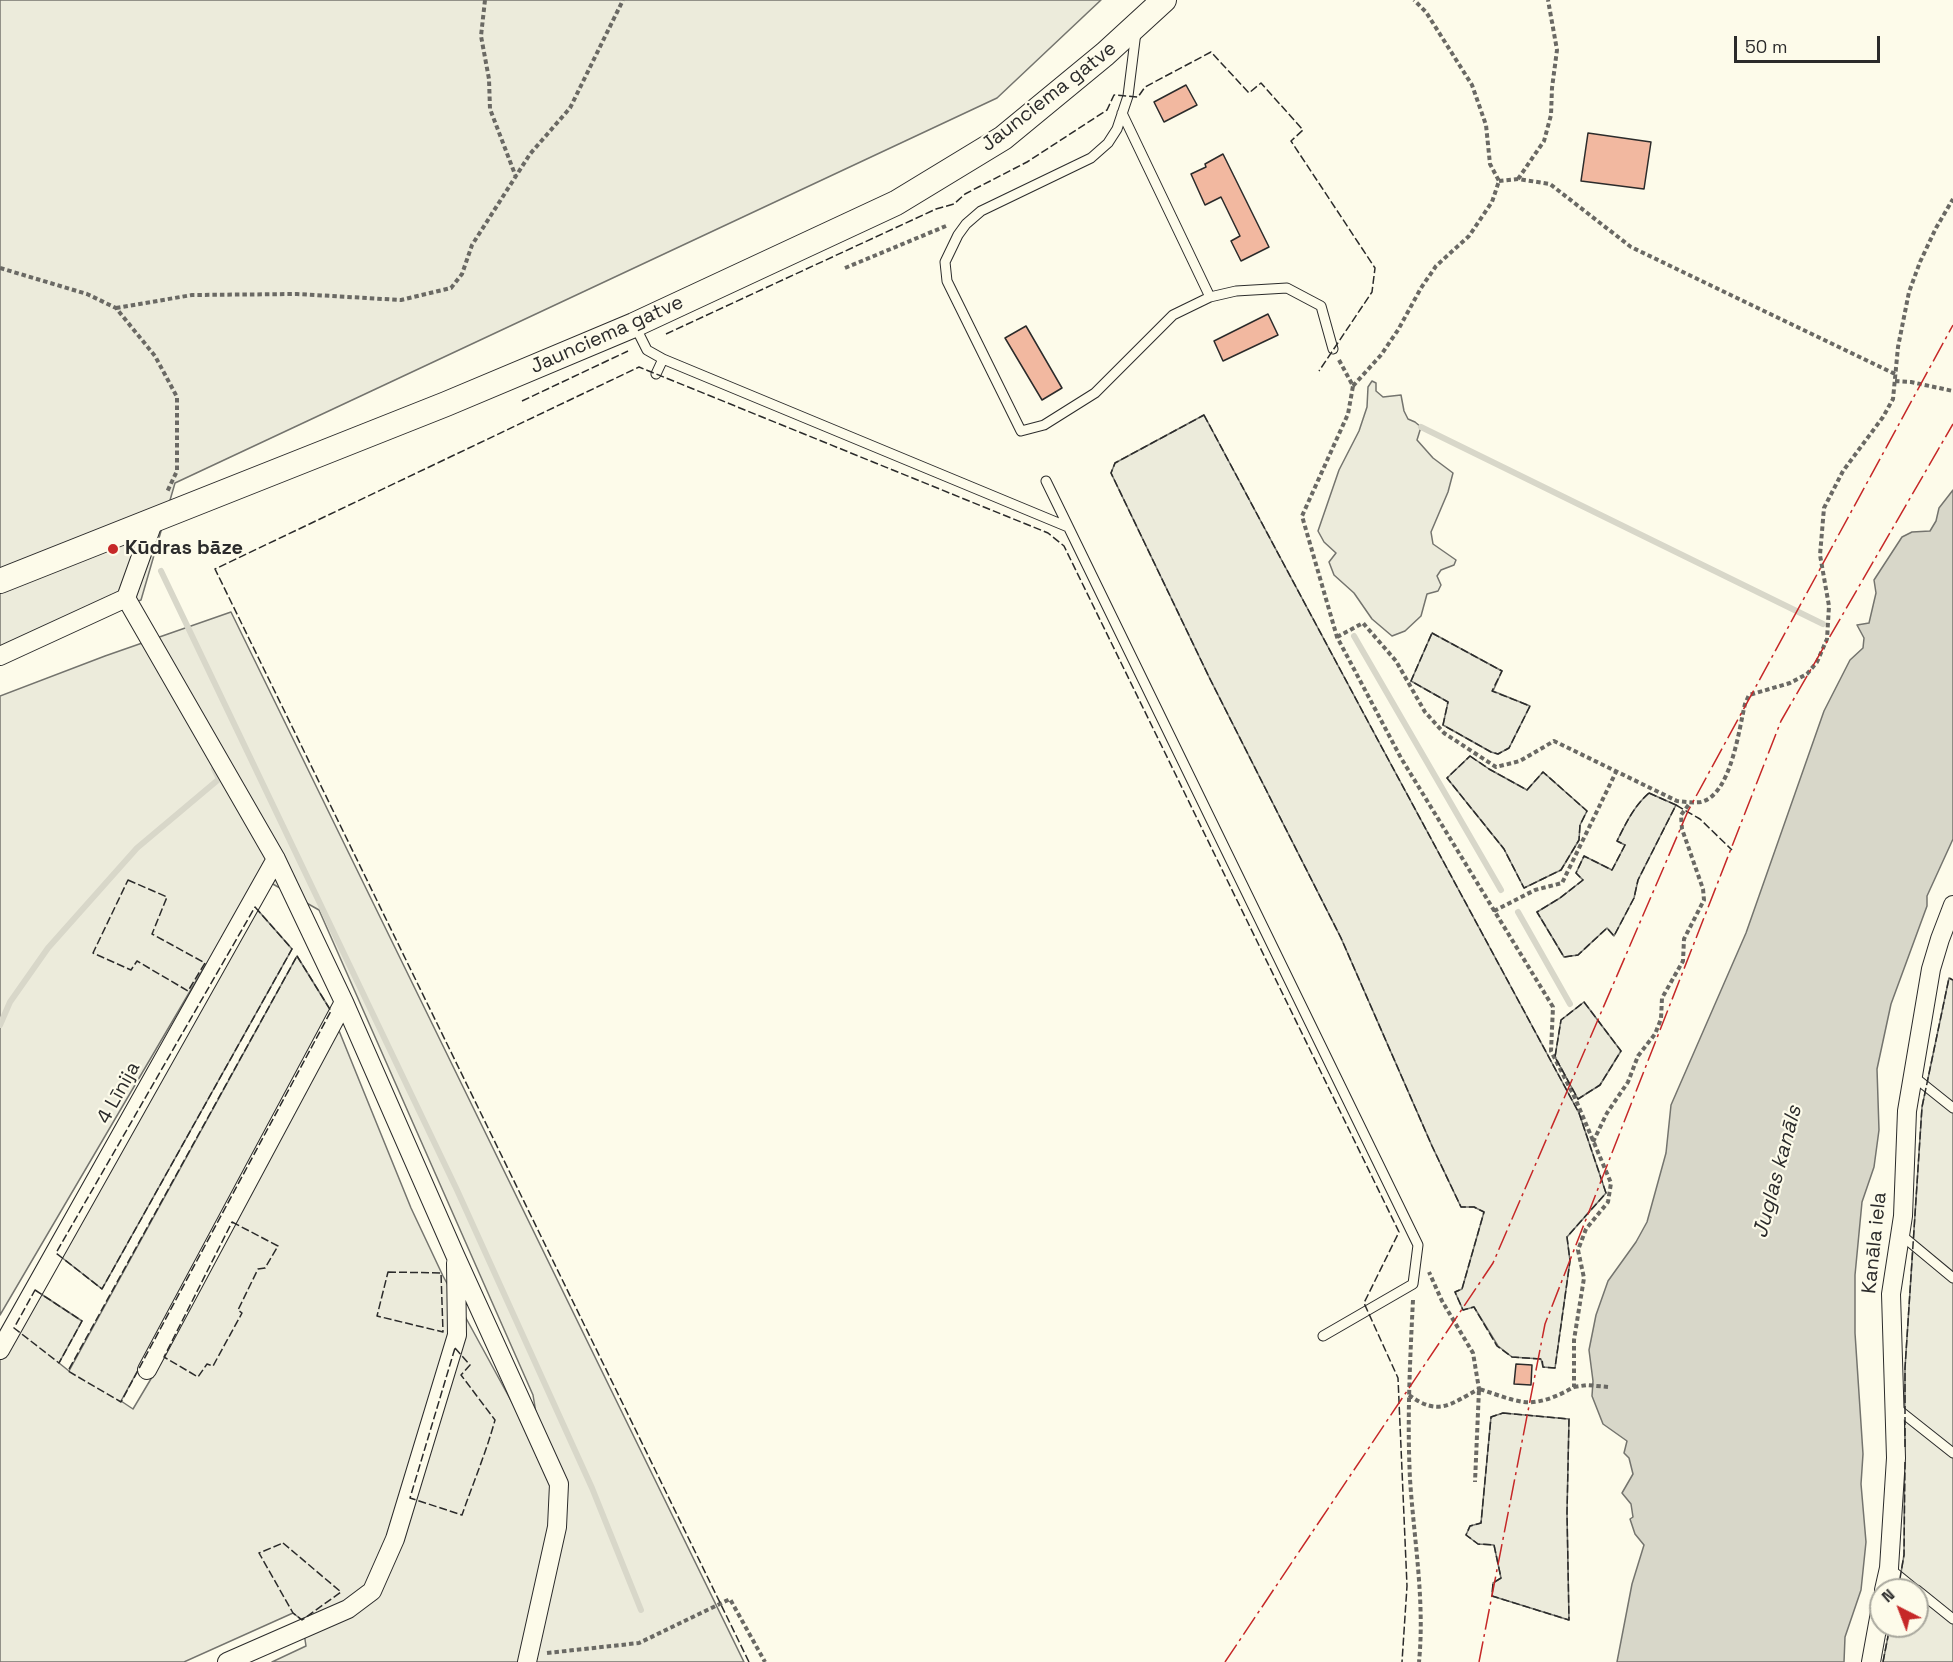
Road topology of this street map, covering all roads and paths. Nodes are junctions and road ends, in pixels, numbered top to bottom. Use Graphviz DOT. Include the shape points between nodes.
graph roads {
  1 [pos="485,0"];
  2 [pos="623,0"];
  3 [pos="1164,0"];
  4 [pos="1414,0"];
  5 [pos="1548,0"];
  6 [pos="1137,26"];
  7 [pos="1122,113"];
  8 [pos="516,177"];
  9 [pos="1518,178"];
  10 [pos="1499,181"];
  11 [pos="1953,199"];
  12 [pos="950,224"];
  13 [pos="0,268"];
  14 [pos="845,268"];
  15 [pos="1210,297"];
  16 [pos="116,308"];
  17 [pos="634,325"];
  18 [pos="1333,349"];
  19 [pos="663,359"];
  20 [pos="656,374"];
  21 [pos="1895,374"];
  22 [pos="1895,381"];
  23 [pos="1353,386"];
  24 [pos="1953,392"];
  25 [pos="1046,481"];
  26 [pos="154,520"];
  27 [pos="1068,527"];
  28 [pos="0,581"];
  29 [pos="126,598"];
  30 [pos="1337,637"];
  31 [pos="0,656"];
  32 [pos="1616,772"];
  33 [pos="1690,802"];
  34 [pos="276,859"];
  35 [pos="1953,905"];
  36 [pos="1494,911"];
  37 [pos="344,1002"];
  38 [pos="1913,1076"];
  39 [pos="1953,1108"];
  40 [pos="1593,1142"];
  41 [pos="1900,1234"];
  42 [pos="455,1255"];
  43 [pos="1953,1278"];
  44 [pos="1413,1284"];
  45 [pos="1436,1289"];
  46 [pos="1323,1336"];
  47 [pos="0,1350"];
  48 [pos="147,1370"];
  49 [pos="1574,1387"];
  50 [pos="1608,1387"];
  51 [pos="1479,1389"];
  52 [pos="1408,1395"];
  53 [pos="1894,1407"];
  54 [pos="1953,1454"];
  55 [pos="1475,1482"];
  56 [pos="1888,1568"];
  57 [pos="1886,1578"];
  58 [pos="1901,1578"];
  59 [pos="1929,1600"];
  60 [pos="1953,1619"];
  61 [pos="1875,1638"];
  62 [pos="528,1658"];
  63 [pos="227,1662"];
  64 [pos="765,1662"];
  65 [pos="1419,1662"];
  66 [pos="1871,1662"];
  1 -- 8 [label="path" via="481,36 490,109"];
  2 -- 8 [label="path" via="570,108 530,154"];
  3 -- 6 [label="main road, Jaunciema gatve"];
  4 -- 10 [label="path" via="1426,12 1472,85 1486,125 1490,164"];
  5 -- 9 [label="path" via="1557,50 1551,115 1544,141"];
  6 -- 7 [label="lane" via="1128,96"];
  6 -- 17 [label="main road, Jaunciema gatve" via="1004,138 896,203"];
  7 -- 15 [label="lane"];
  7 -- 15 [label="lane" via="1108,143 1091,158 981,211 958,235 945,262 947,281 1021,431 1044,425 1095,393 1173,315"];
  8 -- 16 [label="path" via="472,245 462,274 451,288 401,300 297,294 192,295"];
  9 -- 10 [label="path"];
  9 -- 21 [label="path" via="1550,184 1631,247"];
  10 -- 23 [label="path" via="1492,202 1469,236 1436,266 1381,355"];
  11 -- 21 [label="path" via="1909,292"];
  12 -- 14 [label="path"];
  13 -- 16 [label="path" via="87,294"];
  15 -- 18 [label="lane" via="1287,288 1321,306"];
  16 -- 26 [label="path" via="155,356 177,397 177,471"];
  17 -- 19 [label="lane" via="647,350"];
  17 -- 26 [label="main road, Jaunciema gatve" via="446,405"];
  18 -- 23 [label="path"];
  19 -- 20 [label="lane"];
  19 -- 27 [label="lane"];
  21 -- 22 [label="path"];
  22 -- 24 [label="path"];
  22 -- 33 [label="path" via="1893,399 1883,417 1843,471 1824,508 1820,555 1829,624 1817,662 1807,674 1790,683 1749,695 1733,759 1719,788 1702,802"];
  23 -- 30 [label="path" via="1348,414 1302,516"];
  25 -- 27 [label="lane"];
  26 -- 28 [label="main road, Jaunciema gatve"];
  26 -- 29 [label="street"];
  27 -- 44 [label="lane" via="1418,1245"];
  29 -- 31 [label="street"];
  29 -- 34 [label="street"];
  30 -- 32 [label="path" via="1363,623 1396,662 1425,712 1444,733 1496,767 1520,761 1554,741"];
  30 -- 36 [label="path" via="1401,758"];
  32 -- 33 [label="path" via="1677,801"];
  32 -- 36 [label="path" via="1562,883 1535,890"];
  33 -- 40 [label="path" via="1681,815 1682,829 1704,900 1684,939 1683,961 1662,998 1655,1034 1638,1056 1628,1082"];
  34 -- 37 [label="street"];
  34 -- 47 [label="street, 4 Līnija"];
  35 -- 38 [label="street, Kanāla iela" via="1931,969"];
  36 -- 40 [label="path" via="1553,1007 1551,1051"];
  37 -- 42 [label="street"];
  37 -- 48 [label="street"];
  38 -- 39 [label="lane"];
  38 -- 41 [label="street, Kanāla iela" via="1906,1111"];
  40 -- 49 [label="path" via="1611,1183 1608,1202 1586,1229 1578,1250 1584,1278 1574,1340"];
  41 -- 43 [label="lane"];
  41 -- 53 [label="street, Kanāla iela" via="1891,1294"];
  42 -- 62 [label="street" via="559,1484 557,1527"];
  42 -- 63 [label="street" via="458,1335 395,1539 372,1591 348,1609"];
  44 -- 46 [label="lane"];
  44 -- 52 [label="path"];
  45 -- 51 [label="path" via="1473,1353"];
  49 -- 50 [label="path"];
  49 -- 51 [label="path" via="1525,1402"];
  51 -- 52 [label="path" via="1444,1407 1423,1406"];
  51 -- 55 [label="path"];
  52 -- 65 [label="path"];
  53 -- 54 [label="lane"];
  53 -- 56 [label="street, Kanāla iela" via="1896,1458"];
  56 -- 57 [label="street, Kanāla iela"];
  56 -- 58 [label="lane"];
  59 -- 60 [label="lane"];
  61 -- 66 [label="street"];
  62 -- 64 [label="path" via="639,1643 730,1599"];
}
